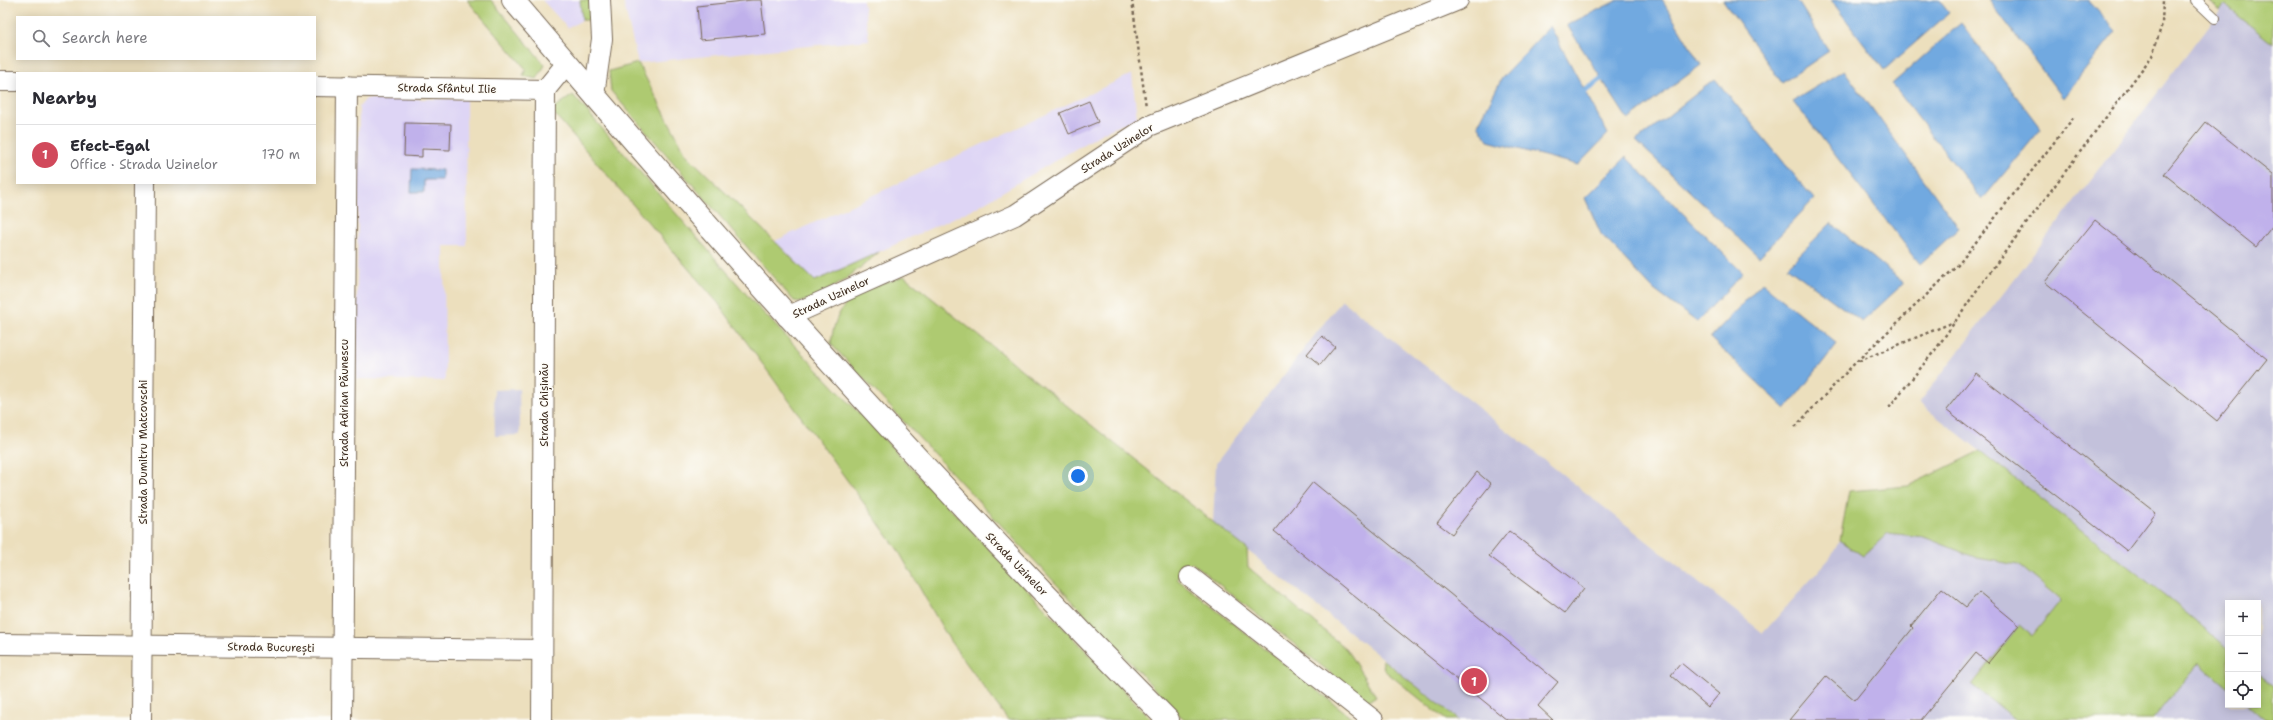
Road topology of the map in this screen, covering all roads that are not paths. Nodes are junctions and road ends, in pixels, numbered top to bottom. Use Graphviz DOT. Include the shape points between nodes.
graph roads {
  1 [pos="513,0"];
  2 [pos="600,0"];
  3 [pos="1458,0"];
  4 [pos="2196,0"];
  5 [pos="2215,18"];
  6 [pos="567,63"];
  7 [pos="0,81"];
  8 [pos="16,81"];
  9 [pos="316,86"];
  10 [pos="347,86"];
  11 [pos="545,90"];
  12 [pos="594,95"];
  13 [pos="145,184"];
  14 [pos="787,317"];
  15 [pos="1190,577"];
  16 [pos="0,644"];
  17 [pos="142,646"];
  18 [pos="342,648"];
  19 [pos="542,650"];
  20 [pos="141,720"];
  21 [pos="342,720"];
  22 [pos="542,720"];
  23 [pos="1168,720"];
  24 [pos="1373,720"];
  1 -- 6 [label="street, Strada Uzinelor"];
  2 -- 12 [label="street" via="602,39"];
  3 -- 14 [label="street, Strada Uzinelor" via="1149,126 1015,215"];
  4 -- 5 [label="lane"];
  6 -- 11 [label="street"];
  6 -- 12 [label="street, Strada Uzinelor"];
  7 -- 8 [label="street"];
  9 -- 10 [label="street, Strada Sfântul Ilie"];
  10 -- 11 [label="street, Strada Sfântul Ilie"];
  10 -- 18 [label="street, Strada Adrian Păunescu"];
  11 -- 19 [label="street, Strada Chișinău"];
  12 -- 14 [label="street, Strada Uzinelor"];
  13 -- 17 [label="street, Strada Dumitru Matcovschi"];
  14 -- 23 [label="street, Strada Uzinelor" via="974,520"];
  15 -- 24 [label="street"];
  16 -- 17 [label="street, Strada București"];
  17 -- 18 [label="street, Strada București"];
  17 -- 20 [label="street, Strada Dumitru Matcovschi"];
  18 -- 19 [label="street, Strada București"];
  18 -- 21 [label="street, Strada Adrian Păunescu"];
  19 -- 22 [label="street, Strada Chișinău"];
}
